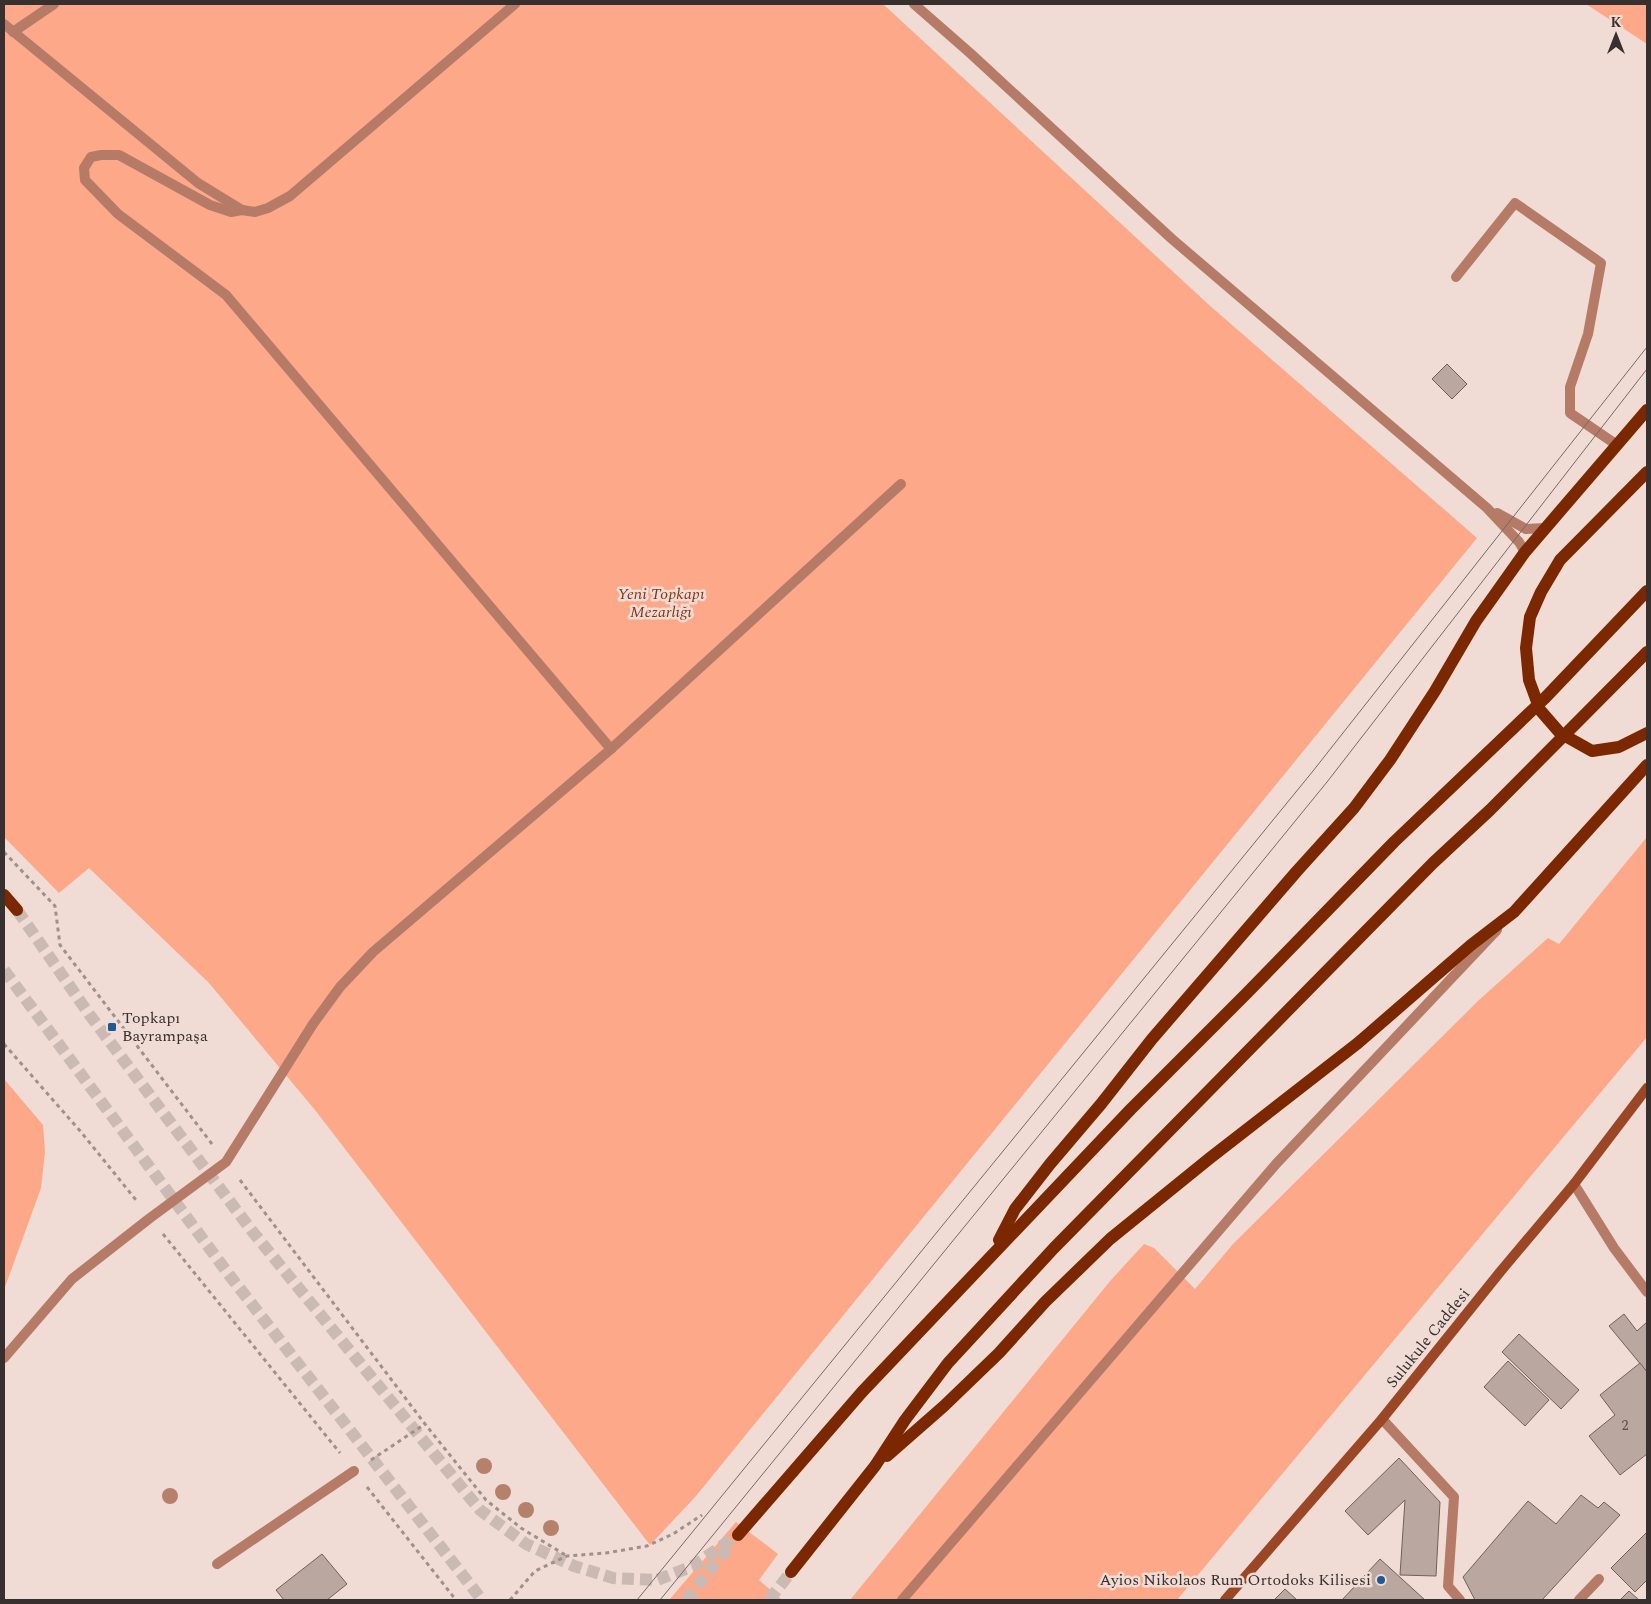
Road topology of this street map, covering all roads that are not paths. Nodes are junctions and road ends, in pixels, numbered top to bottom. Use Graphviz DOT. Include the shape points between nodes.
graph roads {
  1 [pos="54,4"];
  2 [pos="515,4"];
  3 [pos="914,4"];
  4 [pos="4,24"];
  5 [pos="13,32"];
  6 [pos="242,210"];
  7 [pos="1456,278"];
  8 [pos="1647,410"];
  9 [pos="1618,445"];
  10 [pos="1647,472"];
  11 [pos="902,484"];
  12 [pos="1487,508"];
  13 [pos="1545,528"];
  14 [pos="1525,552"];
  15 [pos="1647,592"];
  16 [pos="1647,652"];
  17 [pos="1647,733"];
  18 [pos="611,749"];
  19 [pos="1647,765"];
  20 [pos="4,895"];
  21 [pos="17,910"];
  22 [pos="1514,912"];
  23 [pos="1647,1088"];
  24 [pos="1574,1184"];
  25 [pos="992,1254"];
  26 [pos="1647,1292"];
  27 [pos="4,1358"];
  28 [pos="1382,1419"];
  29 [pos="875,1466"];
  30 [pos="354,1471"];
  31 [pos="738,1535"];
  32 [pos="217,1564"];
  33 [pos="792,1572"];
  34 [pos="1599,1579"];
  35 [pos="902,1600"];
  36 [pos="1225,1600"];
  37 [pos="1460,1600"];
  38 [pos="1579,1600"];
  1 -- 5 [label="street"];
  2 -- 6 [label="street" via="290,196 255,212"];
  3 -- 12 [label="street" via="1172,239"];
  4 -- 5 [label="street"];
  5 -- 6 [label="street" via="198,183"];
  6 -- 18 [label="street" via="231,212 210,205 119,155 91,157 84,168 85,180 118,214 226,295"];
  7 -- 9 [label="street" via="1515,204 1601,263 1588,334 1570,387 1570,413"];
  8 -- 9 [label="main road"];
  9 -- 13 [label="main road"];
  10 -- 17 [label="main road" via="1560,560 1530,617 1526,648 1529,680 1540,710 1560,733 1592,751 1619,747"];
  11 -- 18 [label="street"];
  12 -- 13 [label="street" via="1526,529"];
  12 -- 14 [label="street"];
  13 -- 14 [label="main road"];
  14 -- 25 [label="main road" via="1476,621 1390,760 1050,1164 1015,1209"];
  15 -- 25 [label="main road" via="1544,699 1394,842"];
  16 -- 29 [label="main road" via="1054,1248 948,1363"];
  18 -- 27 [label="street" via="373,952 340,987 313,1024 226,1162 72,1279"];
  19 -- 22 [label="main road"];
  20 -- 21 [label="main road"];
  22 -- 29 [label="main road" via="1358,1043 1110,1239 1045,1302 999,1353"];
  22 -- 35 [label="street" via="1276,1164"];
  23 -- 24 [label="street, Sulukule Caddesi"];
  24 -- 26 [label="street" via="1614,1248"];
  24 -- 28 [label="street, Sulukule Caddesi"];
  25 -- 31 [label="main road" via="862,1392"];
  28 -- 36 [label="street, Sulukule Caddesi"];
  28 -- 37 [label="street" via="1454,1497 1448,1586"];
  29 -- 33 [label="main road"];
  30 -- 32 [label="street"];
  34 -- 38 [label="street"];
}
